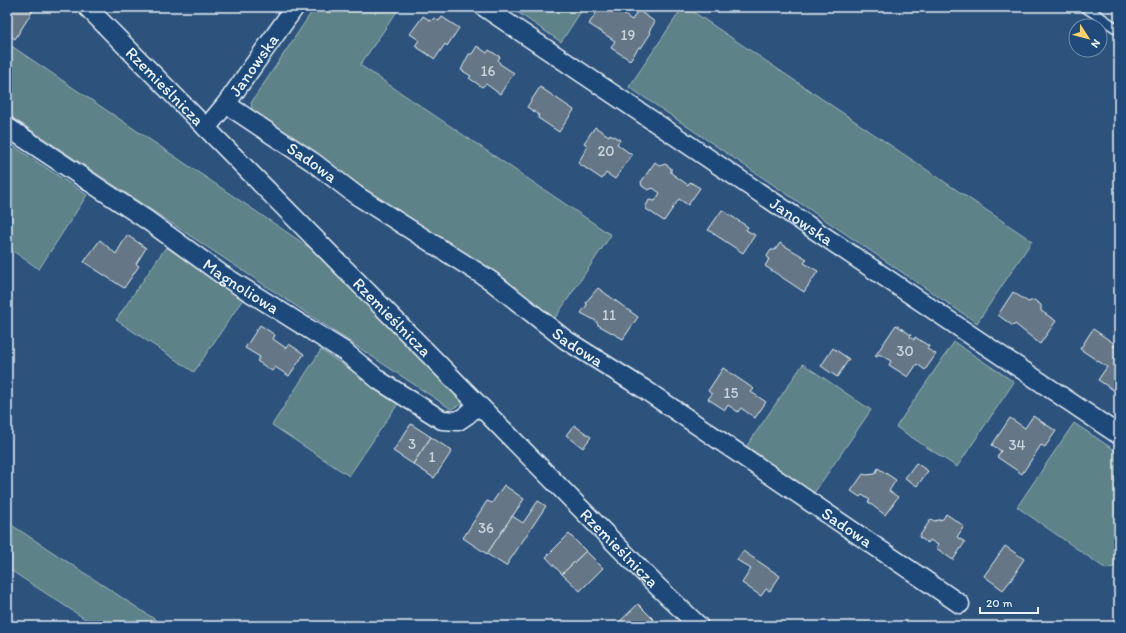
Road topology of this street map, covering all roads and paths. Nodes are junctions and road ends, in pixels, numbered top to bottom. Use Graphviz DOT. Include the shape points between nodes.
graph roads {
  1 [pos="87,7"];
  2 [pos="295,7"];
  3 [pos="484,7"];
  4 [pos="1086,7"];
  5 [pos="1119,30"];
  6 [pos="226,104"];
  7 [pos="7,127"];
  8 [pos="206,128"];
  9 [pos="478,405"];
  10 [pos="1119,435"];
  11 [pos="960,604"];
  12 [pos="699,626"];
  1 -- 8 [label="street, Rzemieślnicza"];
  2 -- 6 [label="street, Janowska"];
  3 -- 10 [label="street, Janowska"];
  4 -- 5 [label="lane"];
  6 -- 8 [label="street"];
  6 -- 11 [label="street, Sadowa" via="363,199 490,280 566,340 644,389"];
  7 -- 9 [label="street, Magnoliowa" via="147,220 224,276 344,351 380,381 442,420 458,420"];
  8 -- 9 [label="street, Rzemieślnicza"];
  9 -- 12 [label="street, Rzemieślnicza"];
}
